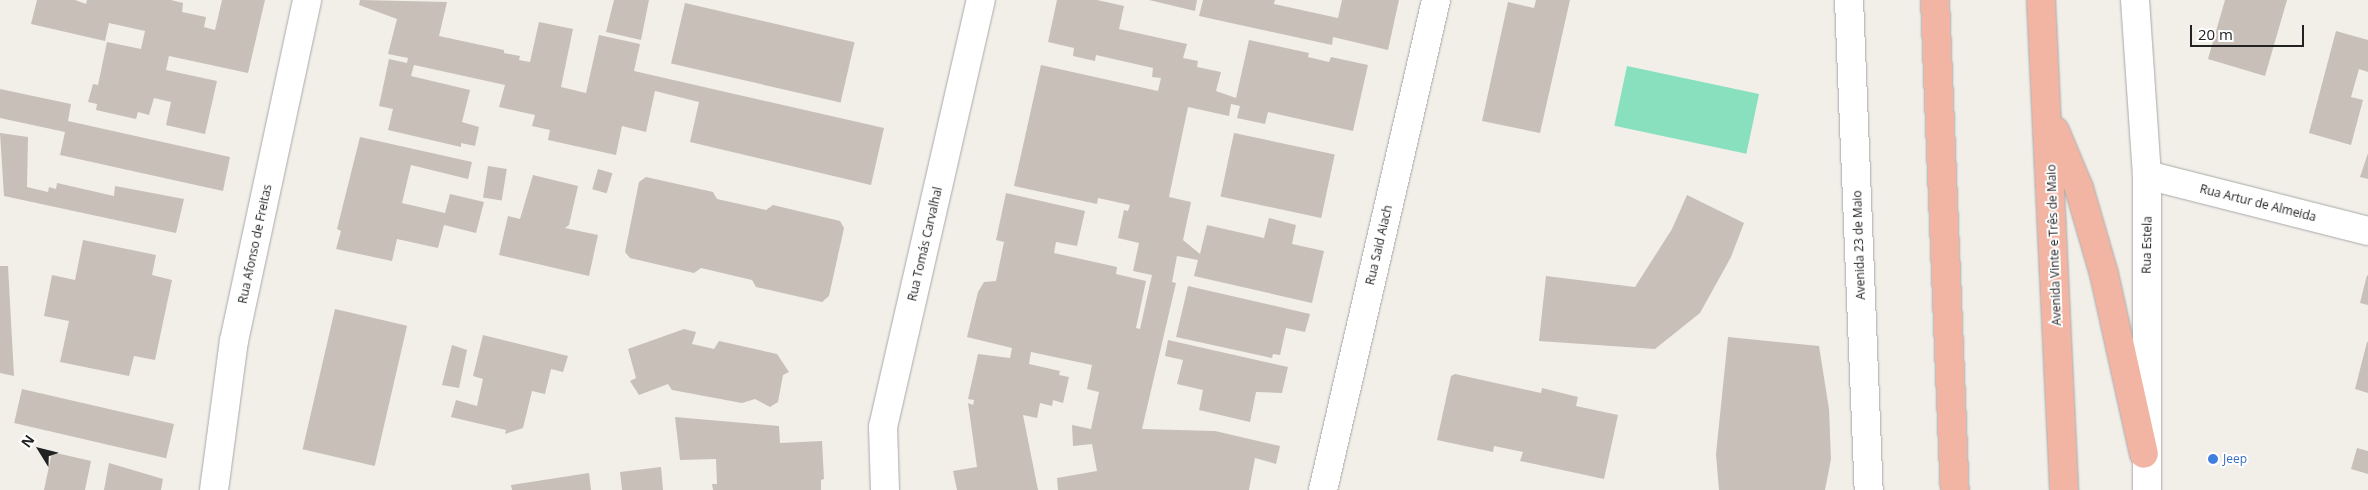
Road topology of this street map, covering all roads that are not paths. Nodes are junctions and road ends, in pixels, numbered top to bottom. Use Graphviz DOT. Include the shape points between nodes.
graph roads {
  1 [pos="307,0"];
  2 [pos="981,0"];
  3 [pos="1436,0"];
  4 [pos="1849,0"];
  5 [pos="1935,0"];
  6 [pos="2041,0"];
  7 [pos="2134,0"];
  8 [pos="2048,115"];
  9 [pos="2147,175"];
  10 [pos="2368,231"];
  11 [pos="2144,454"];
  12 [pos="214,490"];
  13 [pos="885,490"];
  14 [pos="1323,490"];
  15 [pos="1869,490"];
  16 [pos="1955,490"];
  17 [pos="2064,490"];
  18 [pos="2147,490"];
  1 -- 12 [label="street, Rua Afonso de Freitas" via="234,341"];
  2 -- 13 [label="street, Rua Tomás Carvalhal" via="883,427"];
  3 -- 14 [label="street, Rua Said Aiach"];
  4 -- 15 [label="street, Avenida 23 de Maio"];
  5 -- 16 [label="highway"];
  6 -- 8 [label="highway, Avenida Vinte e Três de Maio"];
  7 -- 9 [label="street, Rua Estela"];
  8 -- 11 [label="highway" via="2079,188 2104,274"];
  8 -- 17 [label="highway, Avenida Vinte e Três de Maio"];
  9 -- 10 [label="street, Rua Artur de Almeida"];
  9 -- 11 [label="street, Rua Estela"];
  11 -- 18 [label="street, Rua Estela"];
}
